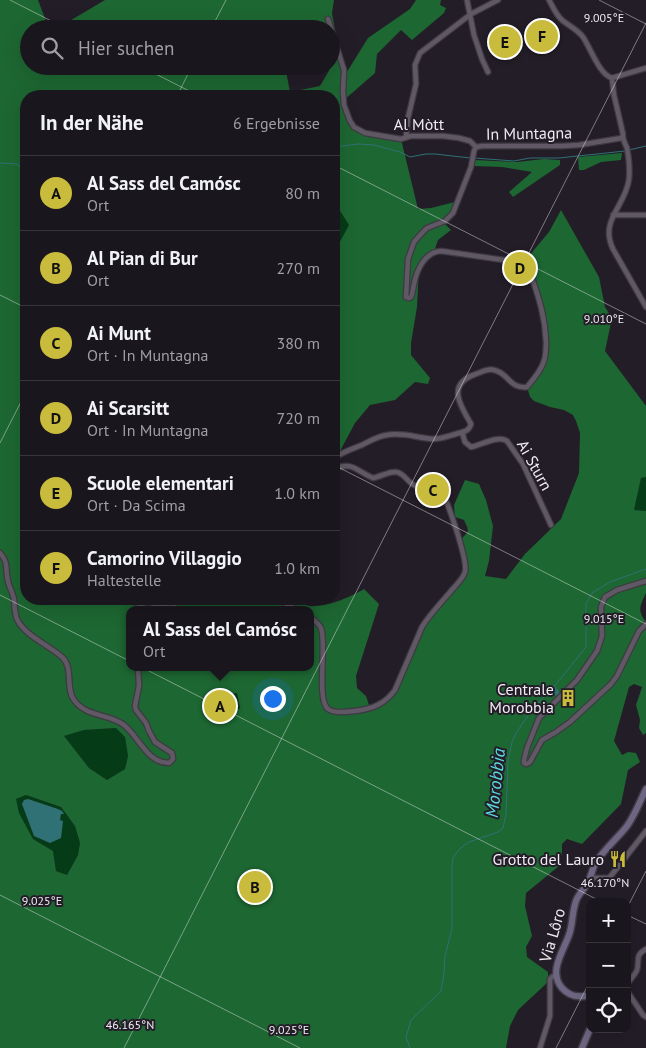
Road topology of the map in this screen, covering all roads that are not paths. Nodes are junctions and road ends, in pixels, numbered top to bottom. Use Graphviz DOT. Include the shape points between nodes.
graph roads {
  1 [pos="468,0"];
  2 [pos="498,0"];
  3 [pos="549,0"];
  4 [pos="471,14"];
  5 [pos="340,57"];
  6 [pos="646,68"];
  7 [pos="488,72"];
  8 [pos="612,78"];
  9 [pos="406,137"];
  10 [pos="622,138"];
  11 [pos="476,147"];
  12 [pos="613,215"];
  13 [pos="646,215"];
  14 [pos="646,307"];
  15 [pos="462,432"];
  16 [pos="340,453"];
  17 [pos="340,466"];
  18 [pos="552,525"];
  19 [pos="0,553"];
  20 [pos="646,581"];
  21 [pos="314,621"];
  22 [pos="646,624"];
  23 [pos="138,671"];
  24 [pos="646,788"];
  25 [pos="646,831"];
  26 [pos="590,878"];
  27 [pos="646,949"];
  28 [pos="555,976"];
  29 [pos="631,978"];
  30 [pos="586,996"];
  31 [pos="631,997"];
  32 [pos="646,1017"];
  33 [pos="588,1033"];
  34 [pos="540,1048"];
  35 [pos="582,1048"];
  1 -- 4 [label="street"];
  2 -- 4 [label="street"];
  3 -- 8 [label="street" via="559,17 582,36 602,70"];
  4 -- 7 [label="street" via="474,34"];
  4 -- 9 [label="street" via="420,52 415,65 416,84"];
  5 -- 9 [label="street, Al Mòtt" via="344,70 345,109 350,121 365,133"];
  6 -- 8 [label="street"];
  8 -- 10 [label="street"];
  9 -- 11 [label="street, Al Mòtt" via="459,138"];
  10 -- 11 [label="street, In Muntagna" via="579,145"];
  10 -- 12 [label="street" via="630,168 625,193"];
  11 -- 15 [label="street, In Muntagna" via="453,213 445,221 427,228 414,242 408,259 406,297 411,296 422,262 432,253 441,251 522,260 528,266 542,305 546,346 544,362 527,387 514,386 503,374 489,369 462,381 458,396 471,424"];
  12 -- 13 [label="street"];
  12 -- 14 [label="street" via="609,226 612,246"];
  15 -- 16 [label="street" via="434,439 387,434"];
  15 -- 18 [label="street, Ai Sturn" via="465,442 471,447 498,439 508,441 523,464"];
  17 -- 21 [label="street" via="350,466 373,478 396,472 417,486 437,485 452,516 465,571 422,627 395,690 384,702 370,708 336,712 325,705 320,628"];
  19 -- 23 [label="street" via="6,563 17,620 35,638 64,658 70,693 77,703 86,711 122,724 150,756 169,763 174,759 172,753 155,742 136,710"];
  20 -- 22 [label="street" via="606,597 601,607 602,636 597,650 577,680 539,718 524,763 530,762 542,740 570,722 611,684 639,631"];
  24 -- 26 [label="street, Via Lôro" via="630,821 597,862"];
  25 -- 26 [label="street" via="610,877"];
  26 -- 28 [label="street, Via Lôro" via="576,901 571,931"];
  27 -- 29 [label="street" via="638,957 637,970"];
  28 -- 30 [label="street, Via Lôro" via="560,986 571,995"];
  28 -- 34 [label="street" via="550,979 550,1016"];
  31 -- 32 [label="street"];
  33 -- 35 [label="street"];
}
